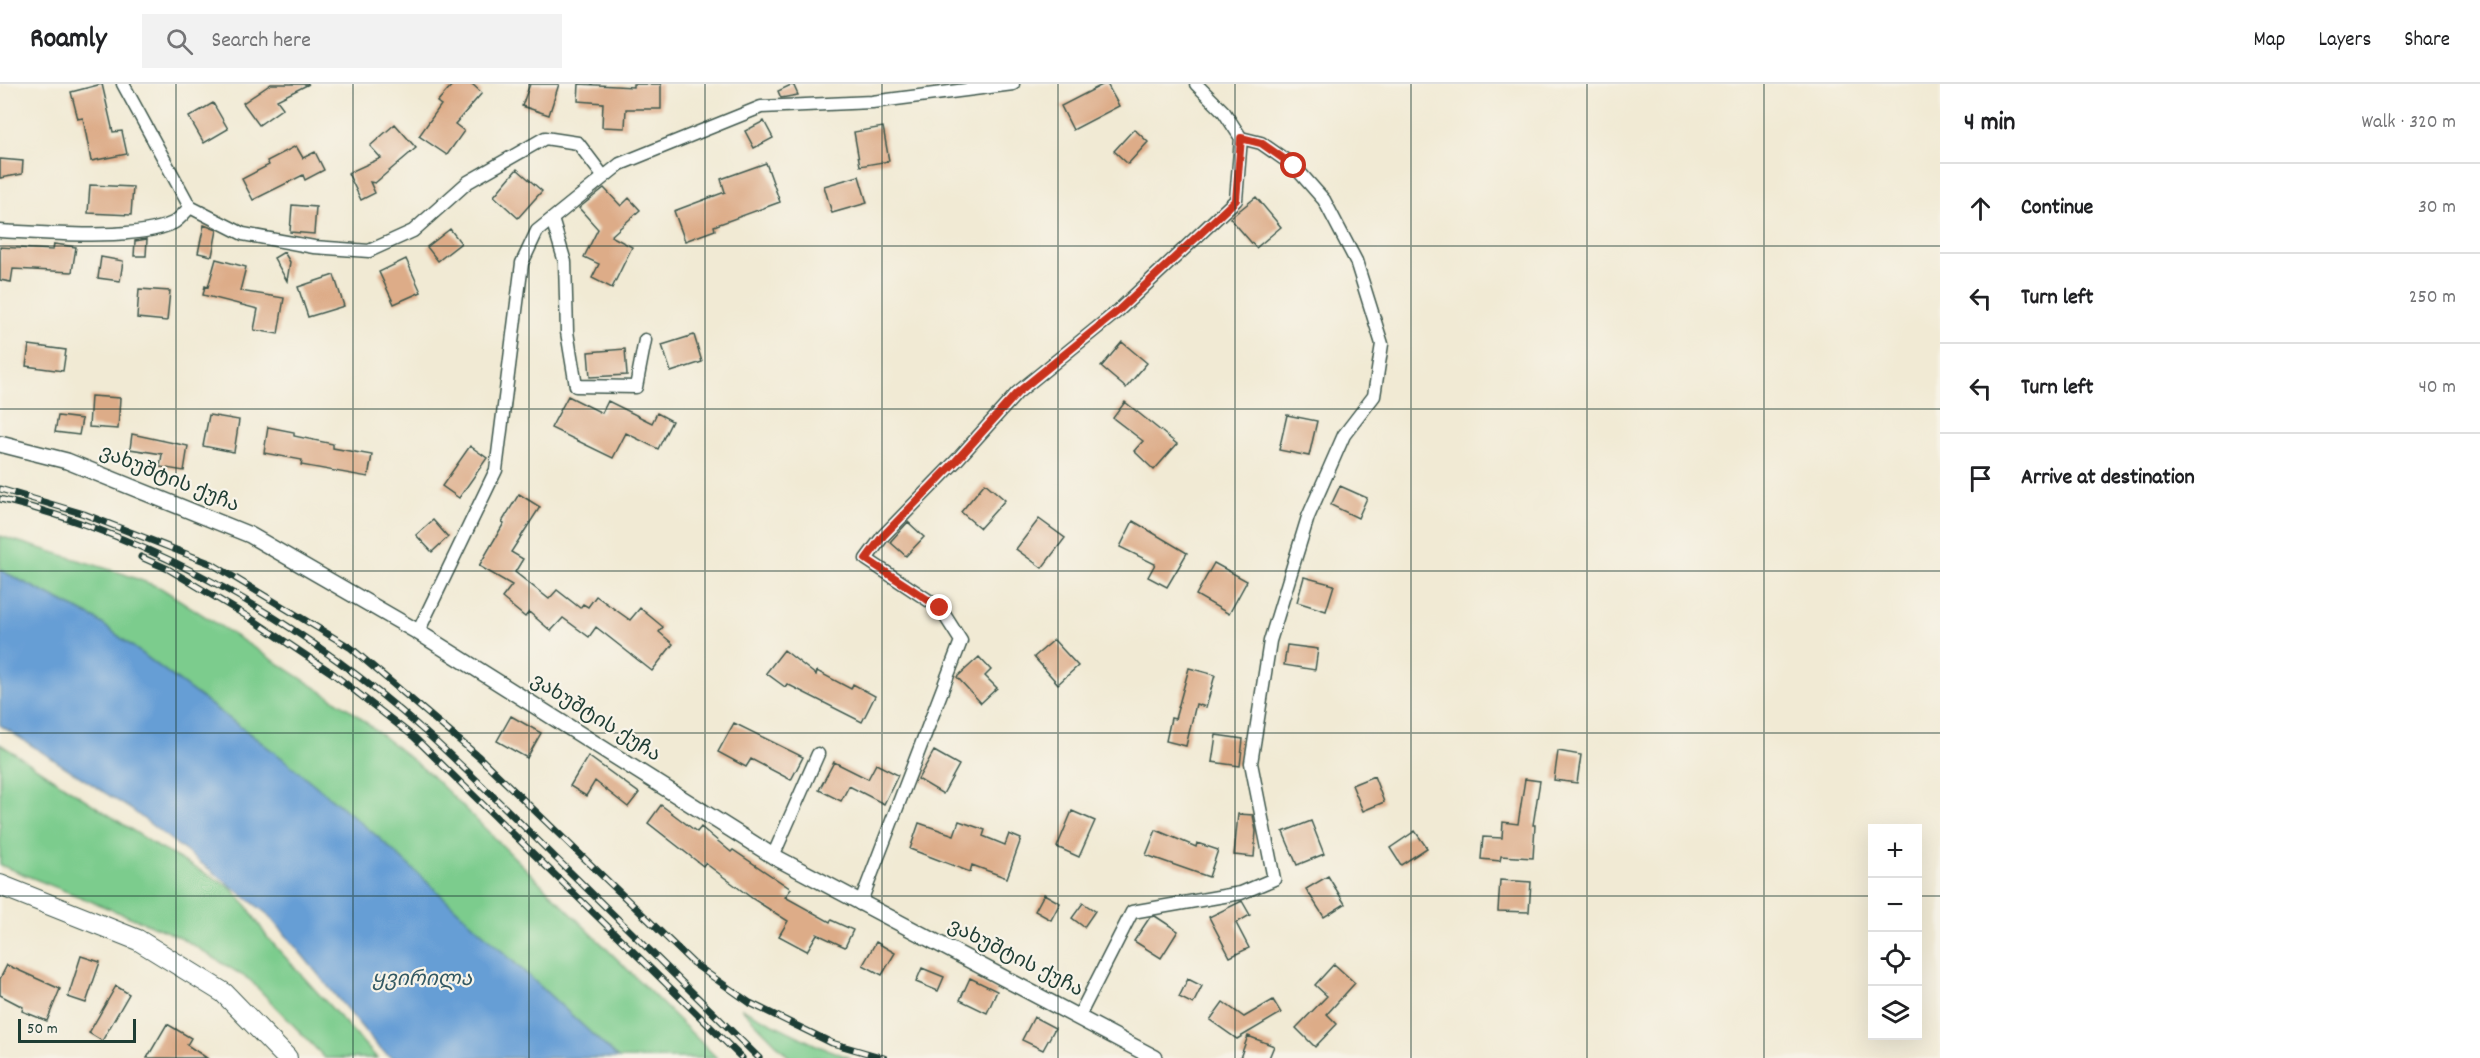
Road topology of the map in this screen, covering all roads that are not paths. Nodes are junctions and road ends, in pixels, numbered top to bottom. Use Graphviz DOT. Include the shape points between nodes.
graph roads {
  1 [pos="123,84"];
  2 [pos="1013,84"];
  3 [pos="1196,84"];
  4 [pos="1241,138"];
  5 [pos="603,176"];
  6 [pos="190,207"];
  7 [pos="552,219"];
  8 [pos="0,231"];
  9 [pos="645,340"];
  10 [pos="0,444"];
  11 [pos="418,632"];
  12 [pos="818,754"];
  13 [pos="773,856"];
  14 [pos="0,885"];
  15 [pos="860,904"];
  16 [pos="1079,1016"];
  17 [pos="287,1058"];
  18 [pos="1155,1058"];
  1 -- 6 [label="street"];
  2 -- 5 [label="street" via="872,102 761,107 620,164"];
  3 -- 4 [label="street" via="1224,112"];
  4 -- 15 [label="street" via="1236,200 1119,310 1017,393 866,559 940,608 961,641"];
  4 -- 16 [label="street" via="1261,143 1294,166 1324,200 1356,261 1382,344 1374,396 1344,435 1308,517 1270,641 1251,763 1274,879 1241,892 1132,912"];
  5 -- 6 [label="street" via="578,143 545,138 468,182 413,231 369,251 314,247 243,234"];
  5 -- 7 [label="street"];
  6 -- 8 [label="street" via="175,222 148,231"];
  7 -- 9 [label="street" via="565,262 567,332 576,386 636,387"];
  7 -- 11 [label="street" via="537,231 522,263 496,470"];
  10 -- 11 [label="street, ვახუშტის ქუჩა" via="67,461 250,535"];
  11 -- 13 [label="street, ვახუშტის ქუჩა"];
  12 -- 13 [label="street"];
  13 -- 15 [label="street, ვახუშტის ქუჩა"];
  14 -- 17 [label="main road" via="138,940 224,993"];
  15 -- 16 [label="street, ვახუშტის ქუჩა"];
  16 -- 18 [label="street, ვახუშტის ქუჩა"];
}
